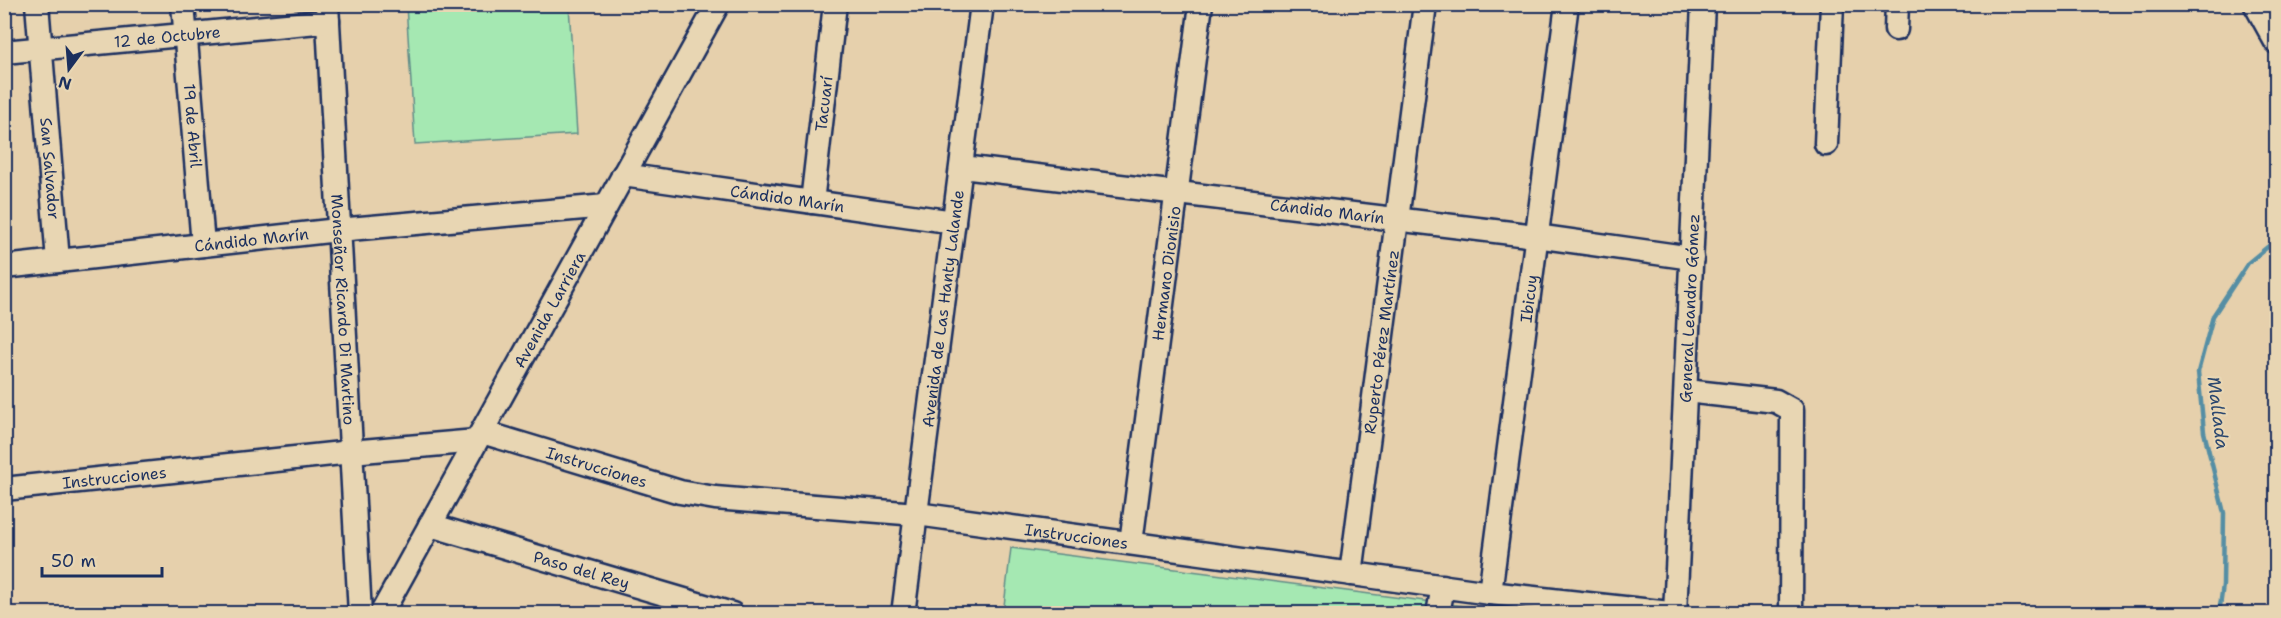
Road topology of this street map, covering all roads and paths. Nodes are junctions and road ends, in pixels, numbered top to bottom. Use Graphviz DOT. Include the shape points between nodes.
graph roads {
  1 [pos="37,4"];
  2 [pos="183,4"];
  3 [pos="718,4"];
  4 [pos="835,4"];
  5 [pos="982,4"];
  6 [pos="1201,4"];
  7 [pos="1425,4"];
  8 [pos="1567,4"];
  9 [pos="1703,4"];
  10 [pos="1832,4"];
  11 [pos="1897,4"];
  12 [pos="2255,4"];
  13 [pos="327,13"];
  14 [pos="1896,30"];
  15 [pos="185,34"];
  16 [pos="2277,42"];
  17 [pos="41,49"];
  18 [pos="4,52"];
  19 [pos="1826,144"];
  20 [pos="962,167"];
  21 [pos="623,176"];
  22 [pos="1176,194"];
  23 [pos="812,202"];
  24 [pos="606,206"];
  25 [pos="1397,220"];
  26 [pos="954,222"];
  27 [pos="338,230"];
  28 [pos="1536,236"];
  29 [pos="203,245"];
  30 [pos="1692,258"];
  31 [pos="58,261"];
  32 [pos="4,267"];
  33 [pos="1686,391"];
  34 [pos="479,437"];
  35 [pos="351,452"];
  36 [pos="4,489"];
  37 [pos="917,514"];
  38 [pos="430,525"];
  39 [pos="1131,543"];
  40 [pos="1351,574"];
  41 [pos="1443,586"];
  42 [pos="1490,593"];
  43 [pos="687,607"];
  44 [pos="1676,613"];
  45 [pos="360,614"];
  46 [pos="381,614"];
  47 [pos="732,614"];
  48 [pos="903,614"];
  49 [pos="1438,614"];
  50 [pos="1791,614"];
  1 -- 17 [label="street, San Salvador"];
  2 -- 15 [label="street, 19 de Abril"];
  3 -- 21 [label="street, Avenida Larriera"];
  4 -- 23 [label="street, Tacuarí"];
  5 -- 20 [label="street, Avenida de Las Hanty Lalande"];
  6 -- 22 [label="street, Hermano Dionisio"];
  7 -- 25 [label="street, Ruperto Pérez Martínez"];
  8 -- 28 [label="street, Ibicuy"];
  9 -- 30 [label="street, General Leandro Gómez"];
  10 -- 19 [label="street"];
  11 -- 14 [label="street"];
  12 -- 16 [label="street"];
  13 -- 15 [label="street, 12 de Octubre"];
  13 -- 27 [label="street, Monseñor Ricardo Di Martino"];
  15 -- 17 [label="street, 12 de Octubre"];
  15 -- 29 [label="street, 19 de Abril"];
  17 -- 18 [label="street, 12 de Octubre"];
  17 -- 31 [label="street, San Salvador"];
  20 -- 22 [label="street, Cándido Marín"];
  20 -- 26 [label="street, Avenida de Las Hanty Lalande"];
  21 -- 23 [label="street, Cándido Marín"];
  21 -- 24 [label="street, Avenida Larriera"];
  22 -- 25 [label="street, Cándido Marín"];
  22 -- 39 [label="street, Hermano Dionisio"];
  23 -- 26 [label="street, Cándido Marín"];
  24 -- 27 [label="street, Cándido Marín"];
  24 -- 34 [label="street, Avenida Larriera"];
  25 -- 28 [label="street, Cándido Marín"];
  25 -- 40 [label="street, Ruperto Pérez Martínez"];
  26 -- 37 [label="street, Avenida de Las Hanty Lalande"];
  27 -- 29 [label="street, Cándido Marín"];
  27 -- 35 [label="street, Monseñor Ricardo Di Martino"];
  28 -- 30 [label="street, Cándido Marín"];
  28 -- 42 [label="street, Ibicuy"];
  29 -- 31 [label="street, Cándido Marín"];
  30 -- 33 [label="street, General Leandro Gómez"];
  31 -- 32 [label="street, Cándido Marín"];
  33 -- 44 [label="street, General Leandro Gómez"];
  33 -- 50 [label="street" via="1776,402 1792,410"];
  34 -- 35 [label="street, Instrucciones"];
  34 -- 37 [label="street, Instrucciones" via="680,492"];
  34 -- 38 [label="street, Avenida Larriera"];
  35 -- 36 [label="street, Instrucciones"];
  35 -- 45 [label="street, Monseñor Ricardo Di Martino"];
  37 -- 39 [label="street, Instrucciones"];
  37 -- 48 [label="street, Avenida de Las Hanty Lalande"];
  38 -- 43 [label="street, Paso del Rey"];
  38 -- 46 [label="street, Avenida Larriera"];
  39 -- 40 [label="street, Instrucciones"];
  40 -- 41 [label="street, Instrucciones"];
  41 -- 42 [label="street, Instrucciones"];
  41 -- 49 [label="street"];
  42 -- 44 [label="street, Instrucciones"];
  43 -- 47 [label="street, Paso del Rey"];
}
